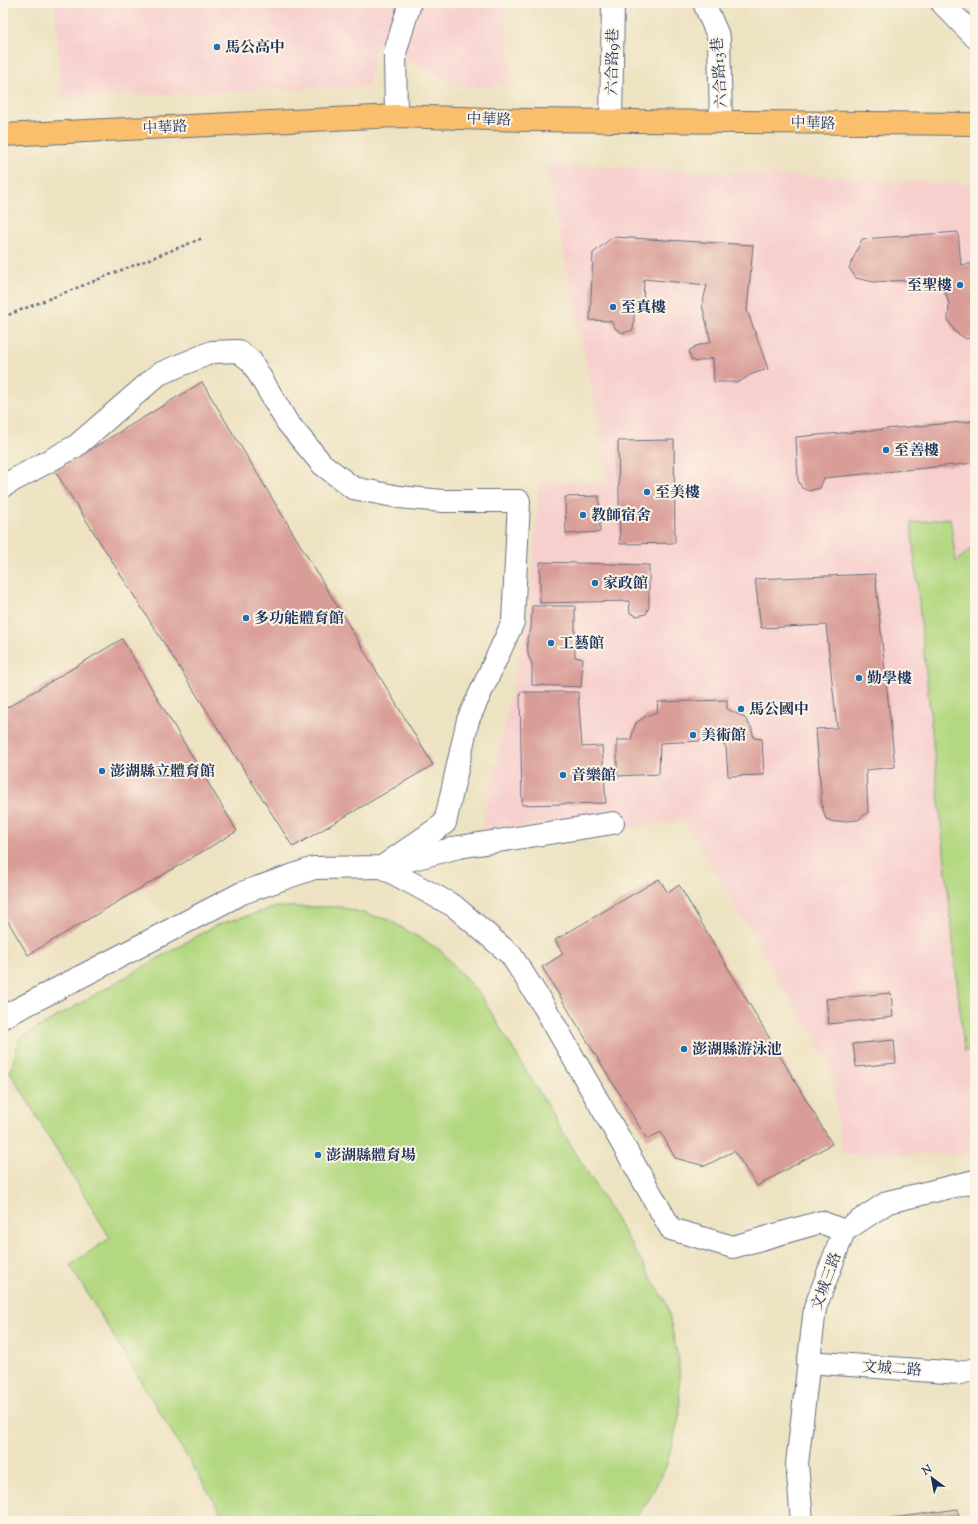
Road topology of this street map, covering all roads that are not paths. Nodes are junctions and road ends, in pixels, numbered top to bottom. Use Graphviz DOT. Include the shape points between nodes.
graph roads {
  1 [pos="410,3"];
  2 [pos="614,3"];
  3 [pos="704,3"];
  4 [pos="942,3"];
  5 [pos="975,37"];
  6 [pos="396,116"];
  7 [pos="611,121"];
  8 [pos="721,122"];
  9 [pos="975,124"];
  10 [pos="3,135"];
  11 [pos="3,486"];
  12 [pos="613,823"];
  13 [pos="382,867"];
  14 [pos="3,1017"];
  15 [pos="975,1181"];
  16 [pos="844,1231"];
  17 [pos="808,1362"];
  18 [pos="975,1369"];
  19 [pos="802,1521"];
  1 -- 6 [label="street" via="395,53"];
  2 -- 7 [label="street, 六合路9巷"];
  3 -- 8 [label="street, 六合路13巷" via="719,38"];
  4 -- 5 [label="street"];
  6 -- 7 [label="main road, 中華路"];
  6 -- 10 [label="main road, 中華路"];
  7 -- 8 [label="main road, 中華路"];
  8 -- 9 [label="main road, 中華路"];
  11 -- 13 [label="street" via="76,446 160,374 212,352 238,351 251,361 287,422 322,464 353,488 399,497 443,501 519,501 513,622 468,720 445,823"];
  12 -- 13 [label="street" via="460,847"];
  13 -- 14 [label="street" via="314,868 242,893"];
  13 -- 16 [label="street" via="454,906 511,955 545,1008 672,1229 733,1247 821,1222"];
  15 -- 16 [label="street" via="888,1202"];
  16 -- 17 [label="street, 文城三路" via="815,1308"];
  17 -- 18 [label="street, 文城二路" via="960,1373"];
  17 -- 19 [label="street, 文城三路" via="797,1464"];
}
